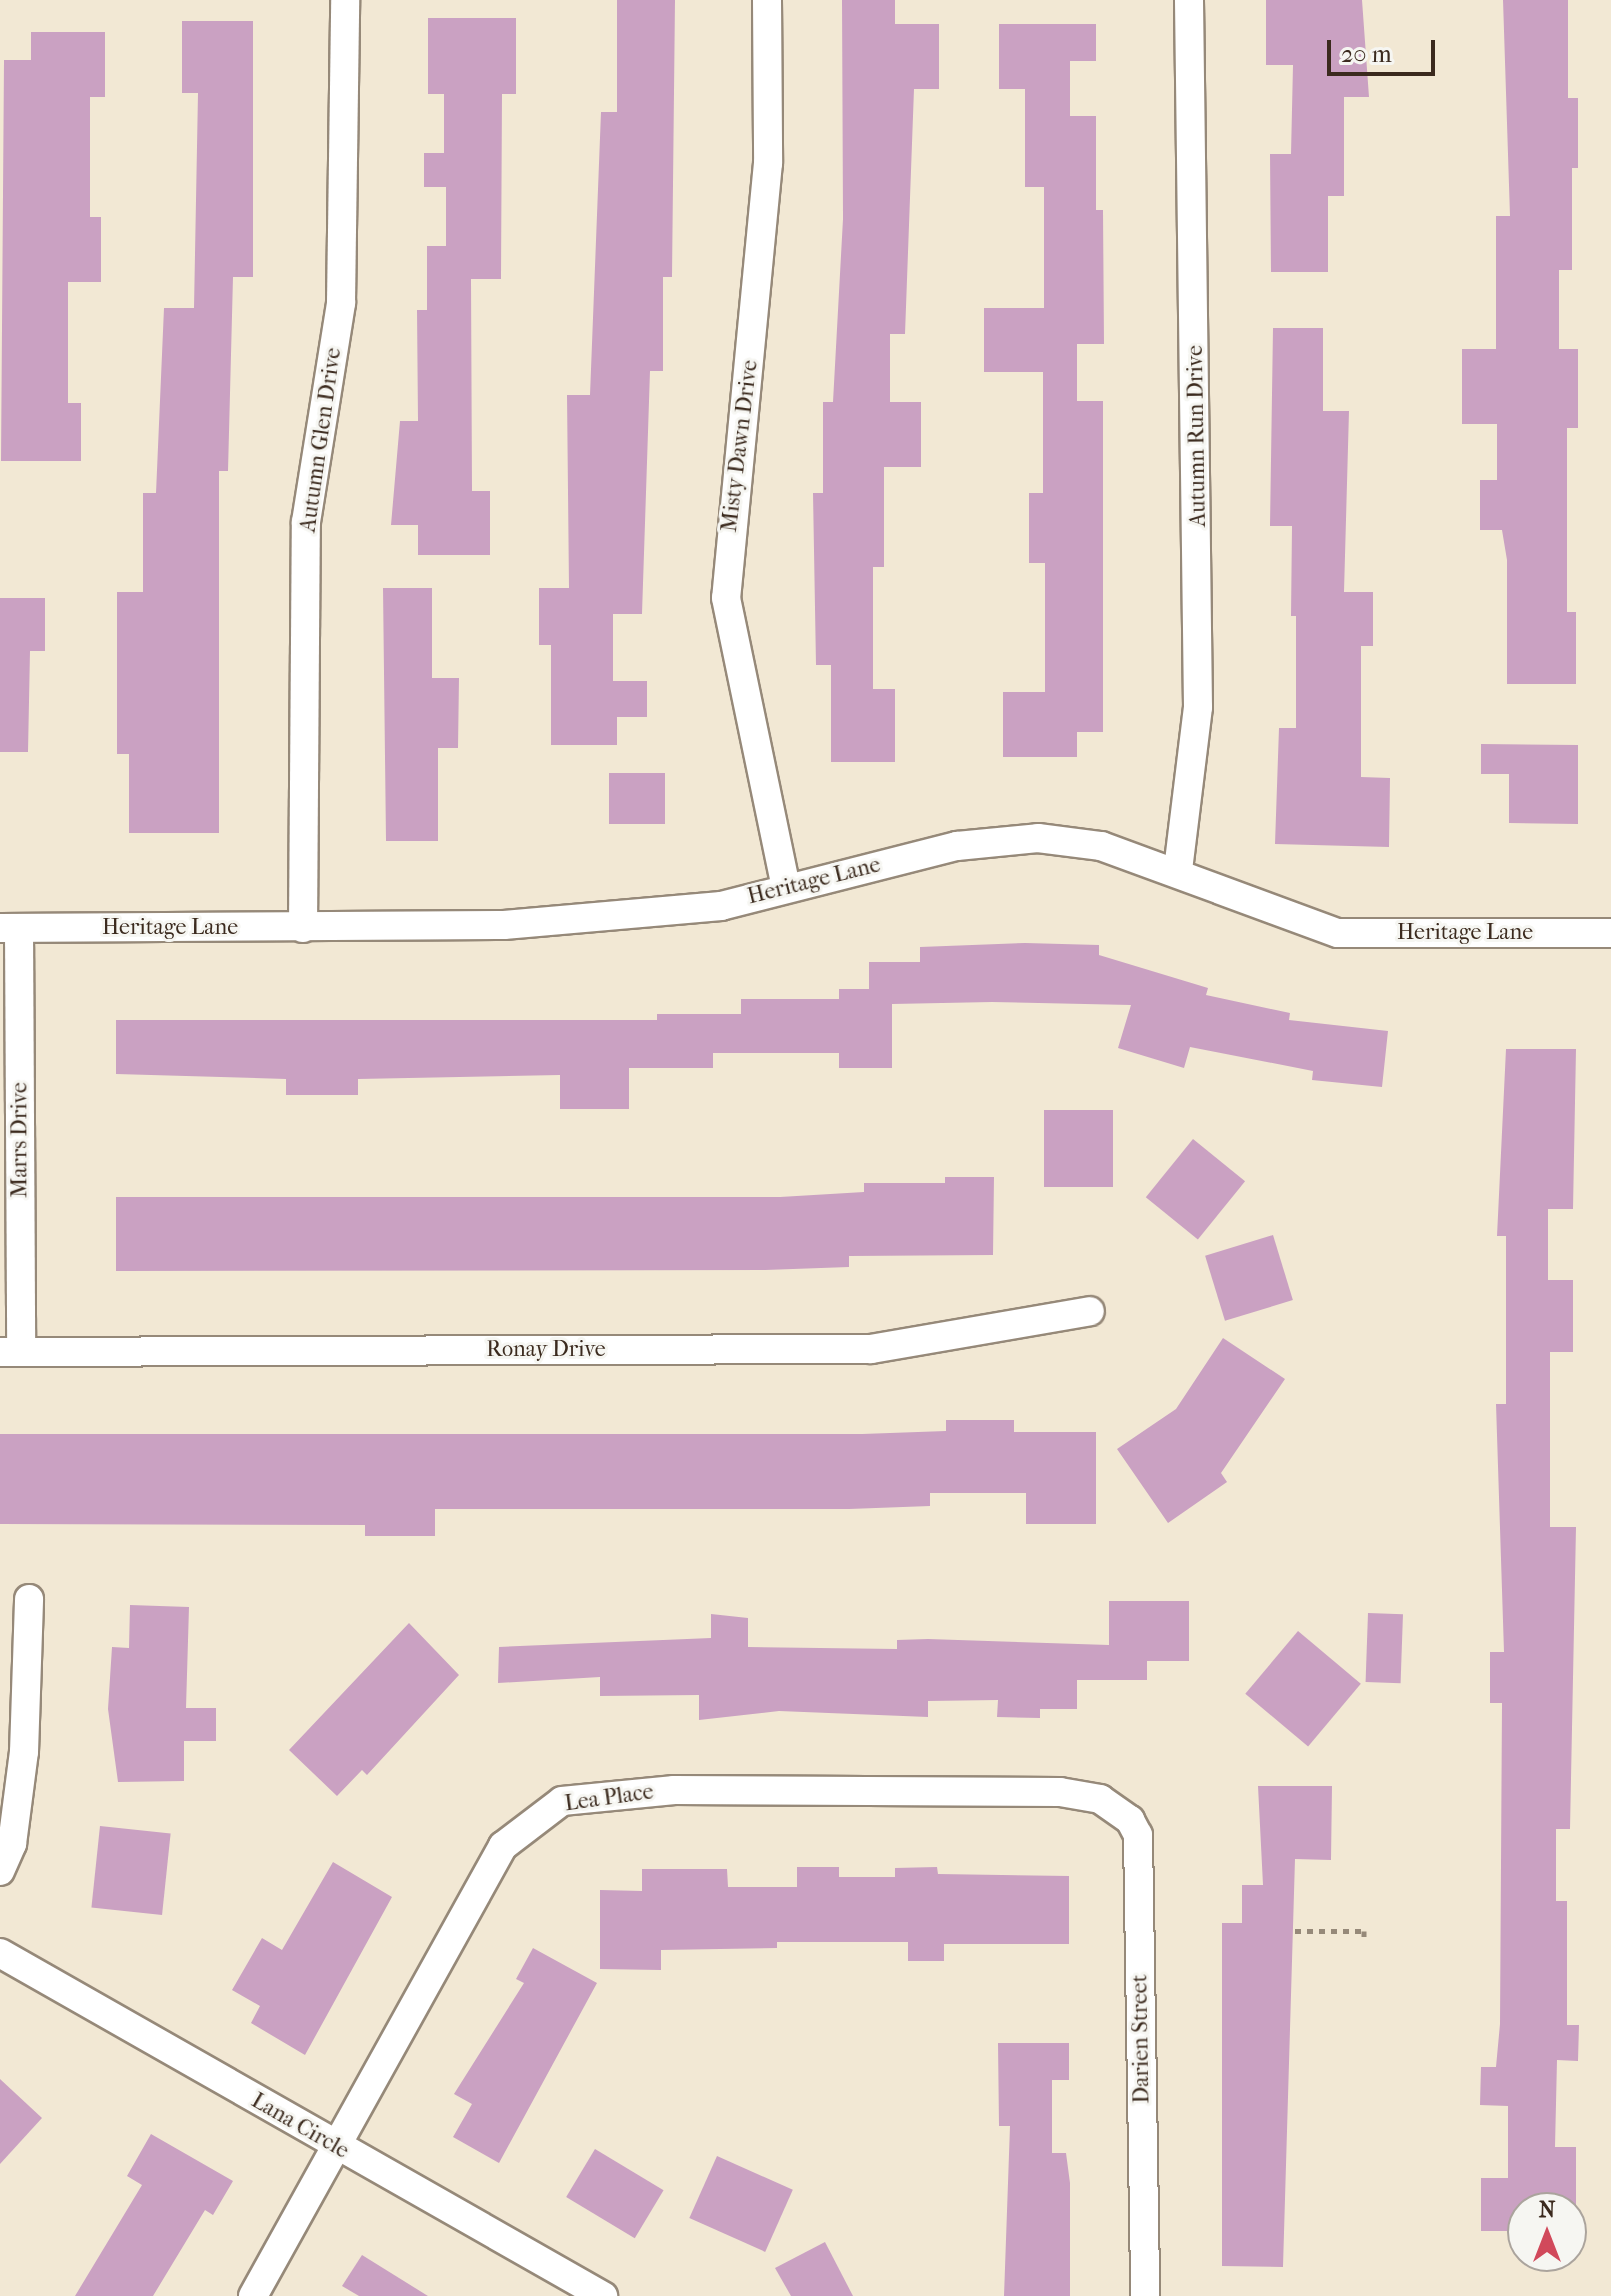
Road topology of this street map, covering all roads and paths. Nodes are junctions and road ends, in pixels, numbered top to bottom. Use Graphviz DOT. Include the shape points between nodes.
graph roads {
  1 [pos="345,0"];
  2 [pos="767,0"];
  3 [pos="1189,0"];
  4 [pos="1178,870"];
  5 [pos="786,887"];
  6 [pos="10,928"];
  7 [pos="303,928"];
  8 [pos="1611,933"];
  9 [pos="1090,1311"];
  10 [pos="11,1352"];
  11 [pos="29,1599"];
  12 [pos="1100,1799"];
  13 [pos="0,1871"];
  14 [pos="1295,1931"];
  15 [pos="1364,1939"];
  16 [pos="0,1953"];
  17 [pos="335,2147"];
  18 [pos="253,2296"];
  19 [pos="603,2296"];
  20 [pos="1145,2296"];
  1 -- 7 [label="street, Autumn Glen Drive" via="341,303 306,522"];
  2 -- 5 [label="street, Misty Dawn Drive" via="767,178 726,598"];
  3 -- 4 [label="street, Autumn Run Drive" via="1198,707"];
  4 -- 5 [label="street, Heritage Lane" via="1101,846 1038,838 957,846"];
  4 -- 8 [label="street, Heritage Lane" via="1300,925 1338,933"];
  5 -- 7 [label="street, Heritage Lane" via="721,906 504,925"];
  6 -- 7 [label="street, Heritage Lane"];
  6 -- 10 [label="street, Marrs Drive"];
  9 -- 10 [label="street, Ronay Drive" via="871,1349"];
  11 -- 13 [label="street" via="24,1752 12,1844"];
  12 -- 17 [label="street, Lea Place" via="1060,1792 674,1790 562,1801 503,1846"];
  12 -- 20 [label="street, Darien Street" via="1138,1835"];
  14 -- 15 [label="path" via="1364,1931"];
  16 -- 17 [label="street, Lana Circle"];
  17 -- 18 [label="street, Lea Place"];
  17 -- 19 [label="street, Lana Circle"];
}
